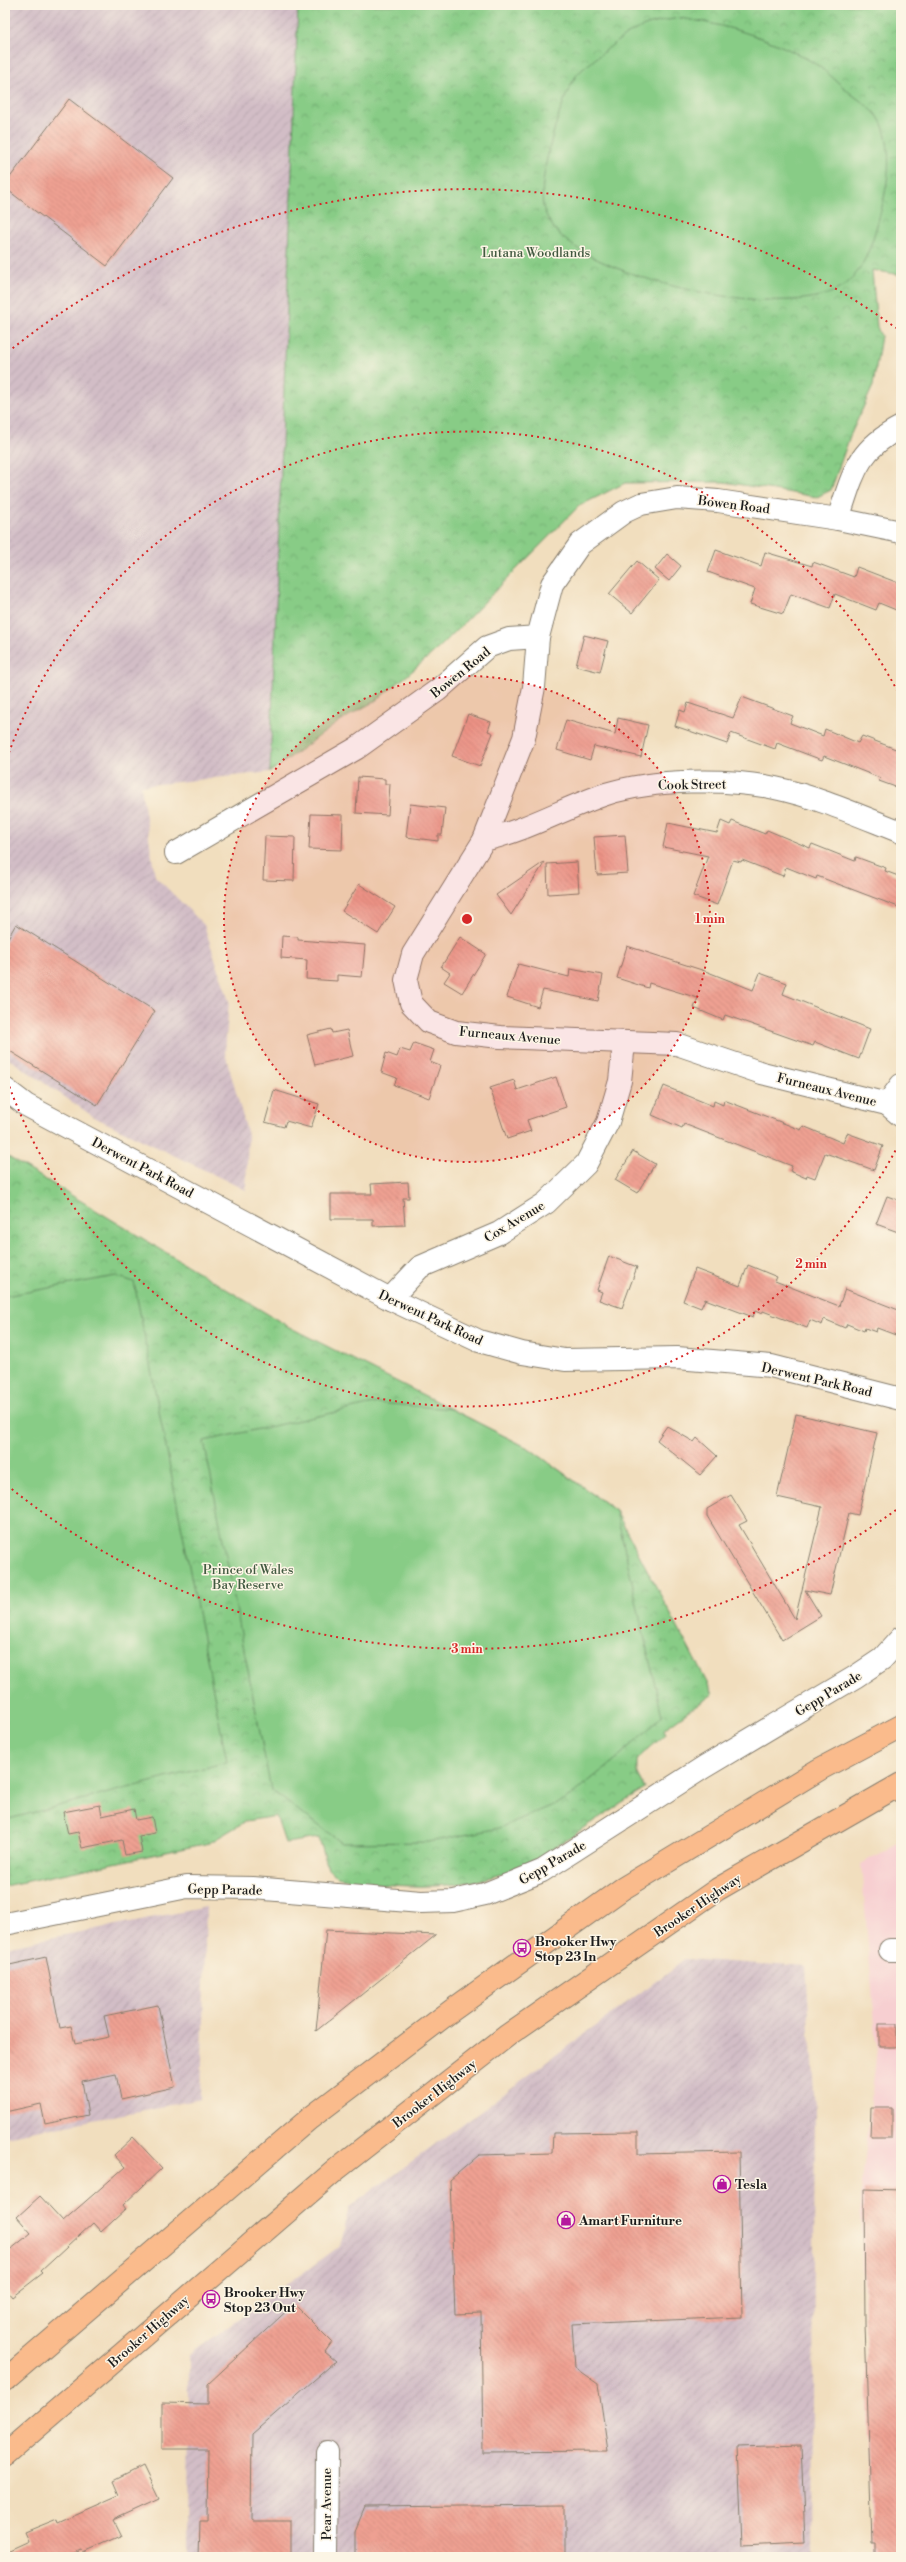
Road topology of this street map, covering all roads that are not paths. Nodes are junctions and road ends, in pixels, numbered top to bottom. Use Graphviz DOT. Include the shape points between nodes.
graph roads {
  1 [pos="901,427"];
  2 [pos="838,519"];
  3 [pos="901,532"];
  4 [pos="538,637"];
  5 [pos="901,832"];
  6 [pos="484,840"];
  7 [pos="176,853"];
  8 [pos="624,1043"];
  9 [pos="901,1085"];
  10 [pos="5,1090"];
  11 [pos="894,1110"];
  12 [pos="390,1299"];
  13 [pos="901,1399"];
  14 [pos="901,1638"];
  15 [pos="901,1726"];
  16 [pos="901,1784"];
  17 [pos="5,1924"];
  18 [pos="5,2380"];
  19 [pos="327,2452"];
  20 [pos="5,2455"];
  21 [pos="326,2557"];
  1 -- 2 [label="street" via="881,438 857,465"];
  2 -- 3 [label="street, Bowen Road"];
  2 -- 4 [label="street, Bowen Road" via="718,501 677,498 641,504 624,512 580,544 552,584"];
  4 -- 6 [label="street, Furneaux Avenue" via="534,687 524,738"];
  4 -- 7 [label="street, Bowen Road" via="509,639 487,647 438,690 357,748"];
  5 -- 6 [label="street, Cook Street" via="833,806 775,788 689,782 646,785 606,794 514,833"];
  6 -- 8 [label="street, Furneaux Avenue" via="413,954 406,980 411,1004 429,1022 456,1032 500,1037"];
  8 -- 11 [label="street, Furneaux Avenue" via="677,1044 762,1073"];
  8 -- 12 [label="street, Cox Avenue" via="620,1081 608,1122 586,1164 546,1203 498,1234 420,1267"];
  9 -- 11 [label="street"];
  10 -- 12 [label="street, Derwent Park Road" via="26,1106"];
  12 -- 13 [label="street, Derwent Park Road" via="480,1341 522,1353 564,1360 678,1358 771,1366"];
  14 -- 17 [label="street, Gepp Parade" via="882,1659 855,1677 704,1767 542,1871 485,1894 453,1901 421,1902 253,1888 186,1888"];
  15 -- 18 [label="highway" via="820,1769 622,1889 451,2011 309,2119"];
  16 -- 20 [label="highway, Brooker Highway" via="718,1890 508,2035 338,2168"];
  19 -- 21 [label="street, Pear Avenue"];
}
